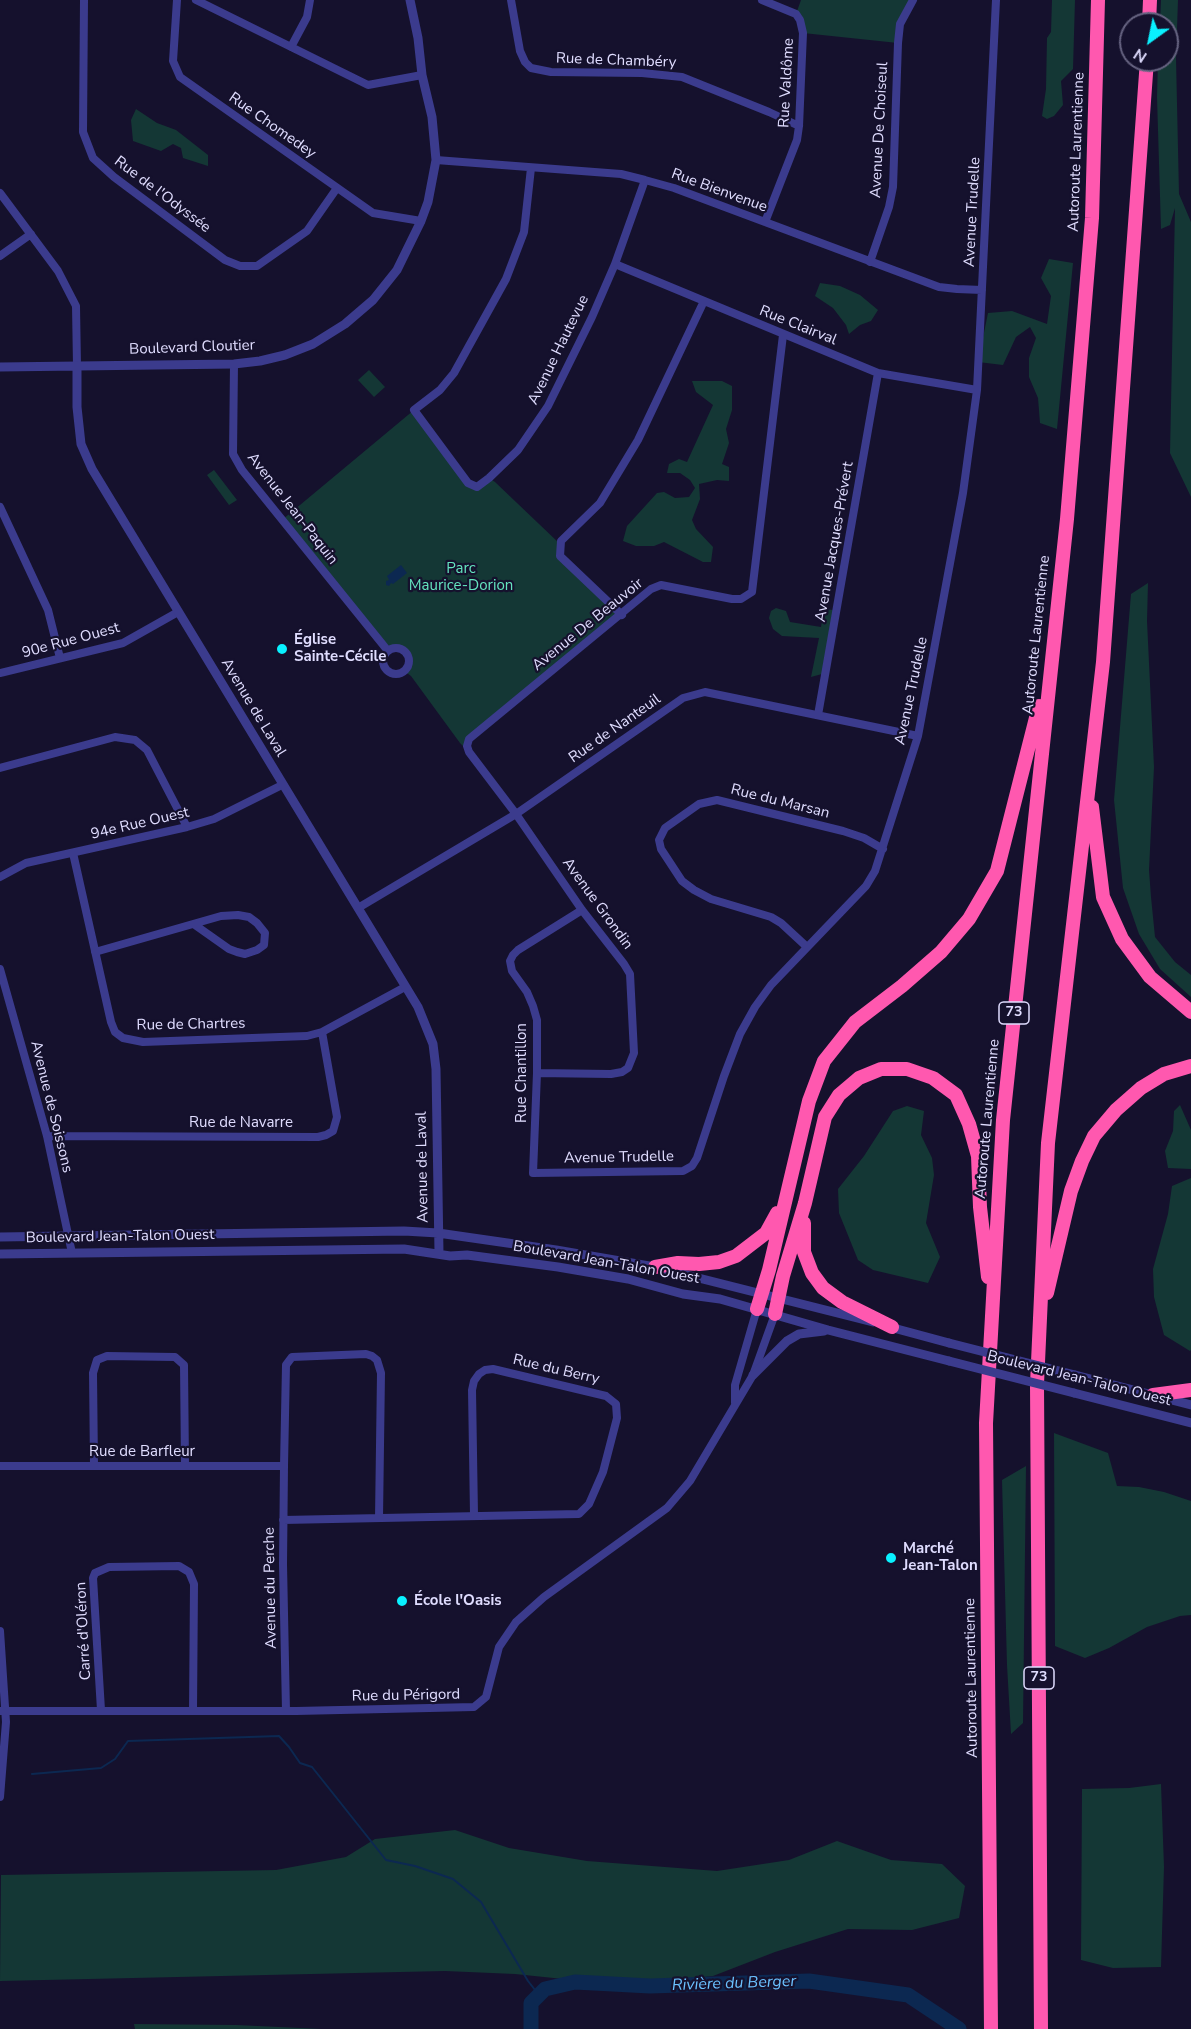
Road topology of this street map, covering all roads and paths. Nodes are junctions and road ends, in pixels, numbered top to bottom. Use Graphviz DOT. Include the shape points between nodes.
graph roads {
  1 [pos="84,0"];
  2 [pos="177,0"];
  3 [pos="196,0"];
  4 [pos="310,0"];
  5 [pos="410,0"];
  6 [pos="511,0"];
  7 [pos="762,0"];
  8 [pos="913,0"];
  9 [pos="996,0"];
  10 [pos="1098,0"];
  11 [pos="291,46"];
  12 [pos="1146,72"];
  13 [pos="422,75"];
  14 [pos="799,126"];
  15 [pos="436,160"];
  16 [pos="531,168"];
  17 [pos="645,180"];
  18 [pos="337,188"];
  19 [pos="0,192"];
  20 [pos="421,221"];
  21 [pos="765,222"];
  22 [pos="30,234"];
  23 [pos="0,256"];
  24 [pos="870,262"];
  25 [pos="615,264"];
  26 [pos="982,290"];
  27 [pos="704,301"];
  28 [pos="783,334"];
  29 [pos="234,364"];
  30 [pos="77,366"];
  31 [pos="0,368"];
  32 [pos="878,373"];
  33 [pos="977,390"];
  34 [pos="0,507"];
  35 [pos="178,612"];
  36 [pos="622,615"];
  37 [pos="388,651"];
  38 [pos="60,658"];
  39 [pos="1051,658"];
  40 [pos="0,673"];
  41 [pos="818,715"];
  42 [pos="918,736"];
  43 [pos="0,768"];
  44 [pos="1089,783"];
  45 [pos="282,785"];
  46 [pos="516,814"];
  47 [pos="188,827"];
  48 [pos="883,849"];
  49 [pos="73,853"];
  50 [pos="0,877"];
  51 [pos="358,909"];
  52 [pos="582,910"];
  53 [pos="195,925"];
  54 [pos="807,947"];
  55 [pos="95,952"];
  56 [pos="0,969"];
  57 [pos="405,987"];
  58 [pos="1191,1012"];
  59 [pos="322,1032"];
  60 [pos="1191,1066"];
  61 [pos="537,1073"];
  62 [pos="46,1136"];
  63 [pos="533,1173"];
  64 [pos="789,1183"];
  65 [pos="805,1203"];
  66 [pos="438,1233"];
  67 [pos="68,1236"];
  68 [pos="0,1237"];
  69 [pos="72,1253"];
  70 [pos="439,1253"];
  71 [pos="0,1254"];
  72 [pos="655,1268"];
  73 [pos="762,1294"];
  74 [pos="778,1298"];
  75 [pos="757,1309"];
  76 [pos="775,1314"];
  77 [pos="992,1314"];
  78 [pos="892,1327"];
  79 [pos="1040,1327"];
  80 [pos="828,1330"];
  81 [pos="753,1375"];
  82 [pos="1191,1390"];
  83 [pos="1153,1395"];
  84 [pos="735,1405"];
  85 [pos="1191,1405"];
  86 [pos="1191,1423"];
  87 [pos="0,1466"];
  88 [pos="94,1466"];
  89 [pos="185,1466"];
  90 [pos="284,1466"];
  91 [pos="474,1515"];
  92 [pos="379,1518"];
  93 [pos="283,1520"];
  94 [pos="0,1631"];
  95 [pos="101,1710"];
  96 [pos="3,1711"];
  97 [pos="193,1711"];
  98 [pos="286,1711"];
  99 [pos="0,1797"];
  100 [pos="991,2029"];
  101 [pos="1041,2029"];
  1 -- 18 [label="street, Rue de l'Odyssée" via="83,132 93,158 179,226 225,260 240,266 257,266 307,231"];
  2 -- 18 [label="street, Rue Chomedey" via="173,60 180,77"];
  3 -- 11 [label="street"];
  4 -- 11 [label="street" via="307,17"];
  5 -- 13 [label="street, Boulevard Cloutier"];
  6 -- 14 [label="street, Rue de Chambéry" via="520,51 531,68 682,77"];
  7 -- 14 [label="street, Rue Valdôme" via="789,10 802,25"];
  8 -- 24 [label="street, Avenue De Choiseul" via="900,24 893,188"];
  9 -- 26 [label="street, Avenue Trudelle"];
  10 -- 39 [label="highway, Autoroute Laurentienne / 73" via="1092,218 1067,519"];
  11 -- 13 [label="street" via="368,86"];
  12 -- 44 [label="highway, 73" via="1103,662"];
  13 -- 15 [label="street, Boulevard Cloutier" via="432,117"];
  14 -- 21 [label="street, Rue Valdôme"];
  15 -- 16 [label="street, Rue Bienvenue"];
  15 -- 20 [label="street, Boulevard Cloutier"];
  16 -- 17 [label="street, Rue Bienvenue" via="621,174"];
  16 -- 25 [label="street, Avenue Hautevue" via="524,232 507,279 453,373 440,390 414,410 468,483 477,487 482,484 518,450 548,406"];
  17 -- 21 [label="street, Rue Bienvenue"];
  17 -- 25 [label="street, Avenue Hautevue"];
  18 -- 20 [label="street, Rue Chomedey" via="373,213"];
  19 -- 22 [label="street, Avenue de Laval"];
  20 -- 29 [label="street, Boulevard Cloutier" via="398,270 373,300 345,324 313,344 285,355"];
  21 -- 24 [label="street, Rue Bienvenue"];
  22 -- 23 [label="street"];
  22 -- 30 [label="street, Avenue de Laval" via="58,271 76,306"];
  24 -- 26 [label="street, Rue Bienvenue" via="939,286"];
  25 -- 27 [label="street, Rue Clairval"];
  26 -- 33 [label="street, Avenue Trudelle"];
  27 -- 28 [label="street, Rue Clairval"];
  27 -- 36 [label="street" via="638,440 600,503 561,541 560,556"];
  28 -- 32 [label="street, Rue Clairval"];
  28 -- 36 [label="street, Avenue De Beauvoir" via="752,592 732,599 661,585"];
  29 -- 30 [label="street, Boulevard Cloutier"];
  29 -- 37 [label="street, Avenue Jean-Paquin" via="233,454"];
  30 -- 31 [label="street, Boulevard Cloutier"];
  30 -- 35 [label="street, Avenue de Laval" via="81,444"];
  32 -- 33 [label="street, Rue Clairval"];
  32 -- 41 [label="street, Avenue Jacques-Prévert"];
  33 -- 42 [label="street, Avenue Trudelle" via="963,493"];
  34 -- 38 [label="street" via="48,610"];
  35 -- 38 [label="street, 90e Rue Ouest" via="123,643"];
  35 -- 45 [label="street, Avenue de Laval"];
  36 -- 46 [label="street, Avenue De Beauvoir" via="469,739 469,752"];
  38 -- 40 [label="street, 90e Rue Ouest"];
  39 -- 64 [label="highway" via="997,871 969,920 941,952 855,1022 824,1060 809,1101"];
  39 -- 77 [label="highway, Autoroute Laurentienne / 73" via="1003,1119"];
  41 -- 42 [label="street, Rue de Nanteuil"];
  41 -- 46 [label="street, Rue de Nanteuil" via="705,692 683,698"];
  42 -- 48 [label="street, Avenue Trudelle"];
  43 -- 47 [label="street" via="115,737 135,740 147,750"];
  44 -- 58 [label="highway" via="1102,897 1122,939 1150,977"];
  44 -- 79 [label="highway, 73" via="1048,1143"];
  45 -- 47 [label="street, 94e Rue Ouest" via="214,819"];
  45 -- 51 [label="street, Avenue de Laval"];
  46 -- 51 [label="street, Rue de Nanteuil"];
  46 -- 52 [label="street, Avenue Grondin"];
  47 -- 49 [label="street, 94e Rue Ouest"];
  48 -- 54 [label="street, Avenue Trudelle" via="866,886"];
  48 -- 54 [label="street, Rue du Marsan" via="843,831 717,800 699,804 665,828 659,840 661,849 682,881 711,899 771,917"];
  49 -- 50 [label="street, 94e Rue Ouest" via="26,863"];
  49 -- 55 [label="street, Rue de Chartres"];
  51 -- 57 [label="street, Avenue de Laval"];
  52 -- 61 [label="street, Rue Chantillon" via="518,950 510,961 537,1020"];
  52 -- 61 [label="street, Avenue Grondin" via="630,974 632,1062 622,1072 611,1074"];
  53 -- 53 [label="street" via="221,916 249,917 265,933 264,945 245,954 237,952"];
  53 -- 55 [label="street"];
  54 -- 63 [label="street, Avenue Trudelle" via="771,985 740,1034 692,1166 671,1172"];
  55 -- 59 [label="street, Rue de Chartres" via="115,1032 131,1041 307,1036"];
  56 -- 62 [label="street, Avenue de Soissons"];
  57 -- 59 [label="street, Rue de Chartres"];
  57 -- 66 [label="street, Avenue de Laval" via="433,1044"];
  59 -- 62 [label="street, Rue de Navarre" via="337,1117 333,1131 326,1135"];
  60 -- 79 [label="highway" via="1164,1074 1141,1088 1094,1136 1071,1191"];
  61 -- 63 [label="street, Rue Chantillon"];
  62 -- 67 [label="street, Avenue de Soissons"];
  64 -- 72 [label="highway" via="766,1233 736,1256 719,1262"];
  64 -- 73 [label="highway"];
  65 -- 74 [label="highway"];
  65 -- 77 [label="highway" via="825,1117 839,1095 859,1078 881,1069 907,1069 933,1078 956,1095 978,1156"];
  65 -- 78 [label="highway" via="804,1252 812,1273 823,1288 842,1302"];
  66 -- 67 [label="street, Boulevard Jean-Talon Ouest"];
  66 -- 70 [label="street, Avenue de Laval"];
  66 -- 72 [label="street, Boulevard Jean-Talon Ouest"];
  67 -- 68 [label="street, Boulevard Jean-Talon Ouest"];
  67 -- 69 [label="street, Avenue de Soissons"];
  69 -- 70 [label="street, Boulevard Jean-Talon Ouest" via="404,1249"];
  69 -- 71 [label="street, Boulevard Jean-Talon Ouest"];
  70 -- 75 [label="street, Boulevard Jean-Talon Ouest" via="628,1279"];
  72 -- 73 [label="street, Boulevard Jean-Talon Ouest"];
  73 -- 74 [label="street, Boulevard Jean-Talon Ouest"];
  73 -- 75 [label="highway"];
  74 -- 76 [label="highway"];
  74 -- 78 [label="street, Boulevard Jean-Talon Ouest"];
  75 -- 76 [label="street, Boulevard Jean-Talon Ouest"];
  75 -- 84 [label="street, Rue du Périgord" via="735,1385"];
  76 -- 80 [label="street, Boulevard Jean-Talon Ouest"];
  76 -- 81 [label="street, Rue du Périgord"];
  77 -- 100 [label="highway, Autoroute Laurentienne / 73" via="986,1423"];
  78 -- 83 [label="street, Boulevard Jean-Talon Ouest, bridge"];
  79 -- 101 [label="highway, 73" via="1037,1384"];
  80 -- 81 [label="street" via="799,1334 787,1341"];
  80 -- 86 [label="street, Boulevard Jean-Talon Ouest, bridge"];
  81 -- 84 [label="street, Rue du Périgord"];
  82 -- 83 [label="highway"];
  83 -- 85 [label="street, Boulevard Jean-Talon Ouest"];
  84 -- 98 [label="street, Rue du Périgord" via="690,1481 667,1508 544,1597 516,1622 499,1647 486,1697 474,1707"];
  87 -- 88 [label="street, Rue de Barfleur"];
  88 -- 89 [label="street, Rue de Barfleur"];
  88 -- 89 [label="street" via="93,1373 97,1360 107,1356 175,1357 184,1365"];
  89 -- 90 [label="street, Rue de Barfleur"];
  90 -- 92 [label="street, Avenue du Perche" via="288,1360 297,1356 372,1356 381,1373"];
  90 -- 93 [label="street, Avenue du Perche"];
  91 -- 91 [label="street, Rue du Berry" via="579,1514 585,1510 603,1472 617,1418 616,1404 606,1396 493,1369 479,1374 472,1390"];
  91 -- 92 [label="street, Rue du Berry"];
  92 -- 93 [label="street, Rue du Berry"];
  93 -- 98 [label="street, Avenue du Perche"];
  94 -- 96 [label="street"];
  95 -- 96 [label="street, Rue du Périgord"];
  95 -- 97 [label="street, Rue du Périgord"];
  95 -- 97 [label="street, Carré d'Oléron" via="95,1573 109,1567 179,1566 189,1572 194,1584"];
  96 -- 99 [label="street"];
  97 -- 98 [label="street, Rue du Périgord"];
}
